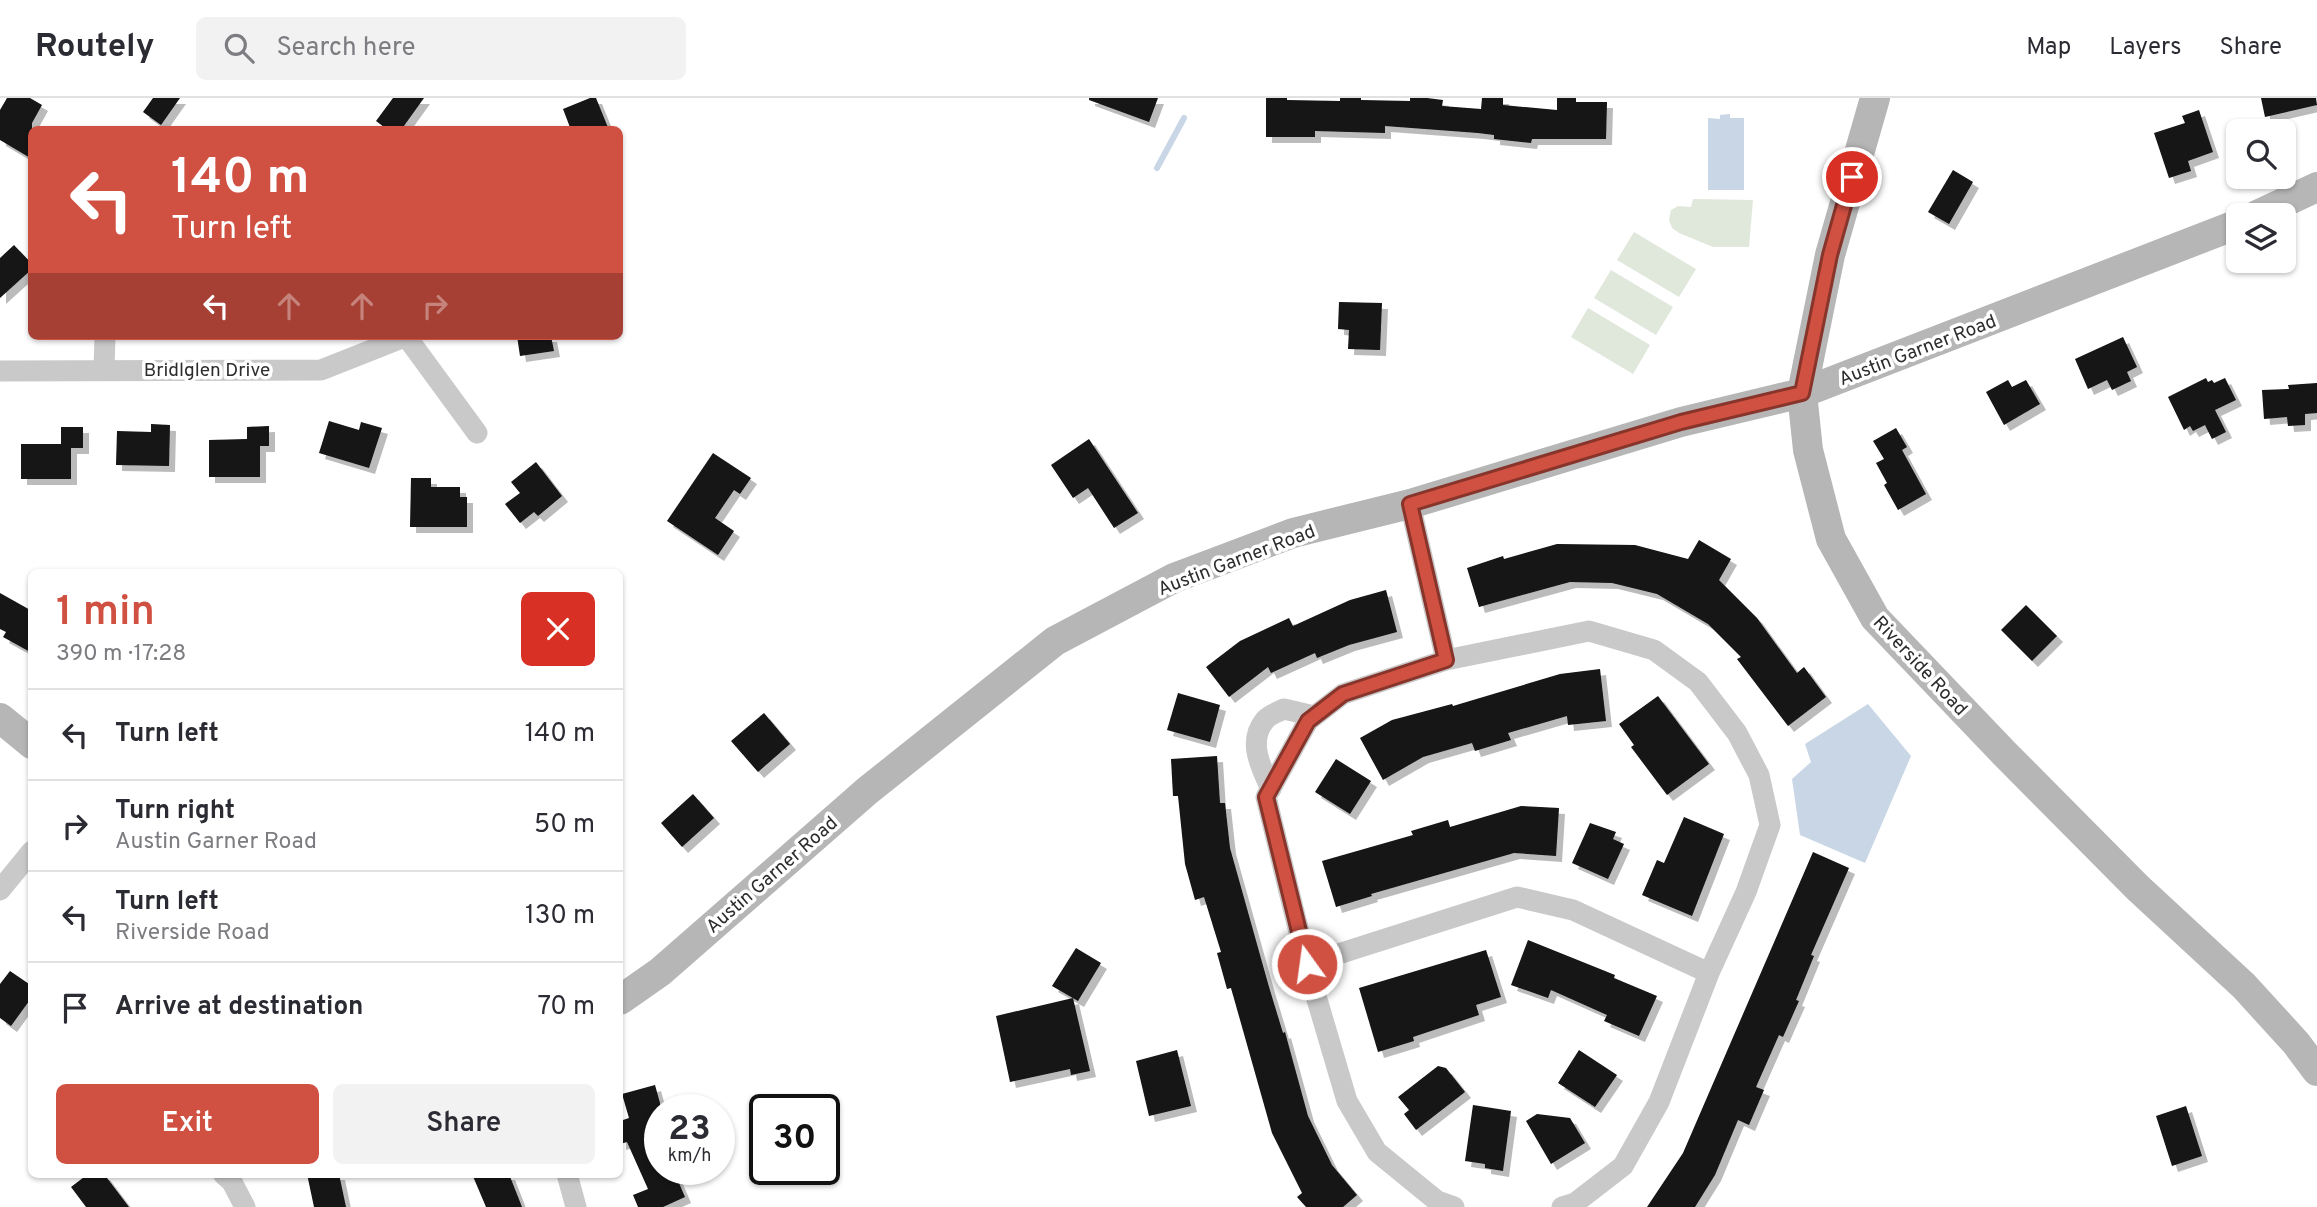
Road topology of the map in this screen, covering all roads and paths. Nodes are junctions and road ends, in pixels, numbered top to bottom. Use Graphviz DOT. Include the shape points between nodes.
graph roads {
  1 [pos="1875,98"];
  2 [pos="2317,187"];
  3 [pos="2283,203"];
  4 [pos="2226,229"];
  5 [pos="105,340"];
  6 [pos="397,340"];
  7 [pos="410,340"];
  8 [pos="104,369"];
  9 [pos="0,370"];
  10 [pos="1802,393"];
  11 [pos="477,433"];
  12 [pos="1410,504"];
  13 [pos="1446,660"];
  14 [pos="1314,716"];
  15 [pos="0,718"];
  16 [pos="28,741"];
  17 [pos="1271,789"];
  18 [pos="28,856"];
  19 [pos="0,891"];
  20 [pos="1307,964"];
  21 [pos="1709,973"];
  22 [pos="623,998"];
  23 [pos="2317,1071"];
  24 [pos="228,1178"];
  25 [pos="568,1178"];
  26 [pos="245,1207"];
  27 [pos="576,1207"];
  28 [pos="1454,1207"];
  29 [pos="1562,1207"];
  1 -- 10 [label="street, Riverside Road" via="1830,255"];
  2 -- 3 [label="street"];
  4 -- 10 [label="street, Austin Garner Road"];
  5 -- 8 [label="street"];
  6 -- 8 [label="street, Bridlglen Drive" via="321,370"];
  7 -- 11 [label="street"];
  8 -- 9 [label="street, Bridlglen Drive"];
  10 -- 12 [label="street, Austin Garner Road" via="1681,422"];
  10 -- 23 [label="street, Riverside Road" via="1808,450 1831,539 1875,618 2138,888 2244,986"];
  12 -- 13 [label="street"];
  12 -- 22 [label="street, Austin Garner Road" via="1293,533 1174,578 1055,641 867,791 660,972"];
  13 -- 14 [label="street" via="1343,694"];
  13 -- 21 [label="street" via="1589,631 1654,650 1698,682 1737,733 1759,775 1770,825"];
  14 -- 17 [label="street"];
  14 -- 17 [label="street" via="1284,709 1265,719 1255,741"];
  15 -- 16 [label="street"];
  17 -- 20 [label="street" via="1266,797"];
  18 -- 19 [label="street"];
  20 -- 21 [label="street" via="1517,897 1573,910"];
  20 -- 28 [label="street" via="1347,1101 1377,1153 1437,1201"];
  21 -- 29 [label="street" via="1659,1102 1623,1166 1575,1203"];
  24 -- 26 [label="street"];
  25 -- 27 [label="street"];
}
